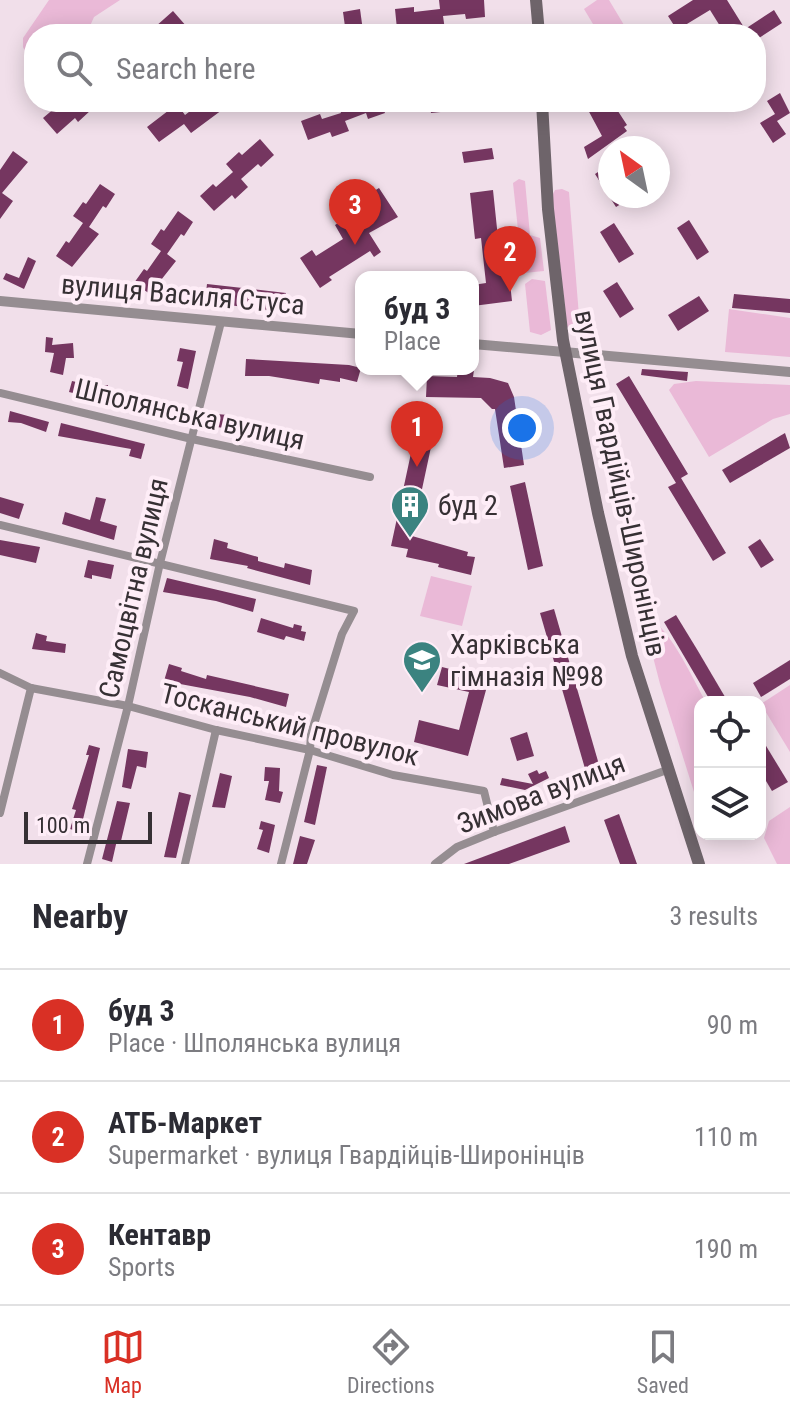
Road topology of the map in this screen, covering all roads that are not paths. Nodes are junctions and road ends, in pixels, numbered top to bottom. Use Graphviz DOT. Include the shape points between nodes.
graph roads {
  1 [pos="536,0"];
  2 [pos="538,24"];
  3 [pos="543,112"];
  4 [pos="0,301"];
  5 [pos="221,322"];
  6 [pos="355,333"];
  7 [pos="479,345"];
  8 [pos="565,354"];
  9 [pos="790,372"];
  10 [pos="0,393"];
  11 [pos="192,439"];
  12 [pos="370,477"];
  13 [pos="0,525"];
  14 [pos="160,563"];
  15 [pos="0,673"];
  16 [pos="31,688"];
  17 [pos="128,706"];
  18 [pos="216,730"];
  19 [pos="310,750"];
  20 [pos="667,770"];
  21 [pos="0,813"];
  22 [pos="494,832"];
  23 [pos="87,864"];
  24 [pos="185,864"];
  25 [pos="281,864"];
  26 [pos="435,864"];
  27 [pos="699,864"];
  1 -- 2 [label="main road"];
  3 -- 8 [label="main road, вулиця Гвардійців-Широнінців"];
  4 -- 5 [label="street, вулиця Василя Стуса"];
  5 -- 6 [label="street, вулиця Василя Стуса"];
  5 -- 11 [label="street, Самоцвітна вулиця"];
  7 -- 8 [label="street"];
  8 -- 9 [label="street"];
  8 -- 20 [label="main road, вулиця Гвардійців-Широнінців" via="615,593"];
  10 -- 11 [label="street, Шполянська вулиця"];
  11 -- 12 [label="street, Шполянська вулиця"];
  11 -- 14 [label="street, Самоцвітна вулиця"];
  13 -- 14 [label="street"];
  14 -- 17 [label="street, Самоцвітна вулиця"];
  14 -- 19 [label="street" via="354,611 315,719"];
  15 -- 16 [label="street, Тосканський провулок"];
  16 -- 17 [label="street, Тосканський провулок"];
  16 -- 21 [label="street"];
  17 -- 18 [label="street, Тосканський провулок"];
  17 -- 23 [label="street, Самоцвітна вулиця"];
  18 -- 19 [label="street, Тосканський провулок"];
  18 -- 24 [label="street"];
  19 -- 22 [label="street, Тосканський провулок" via="393,775 484,791"];
  19 -- 25 [label="street"];
  20 -- 22 [label="street, Зимова вулиця"];
  20 -- 27 [label="main road, вулиця Гвардійців-Широнінців"];
  22 -- 26 [label="street, Зимова вулиця" via="457,847"];
}
